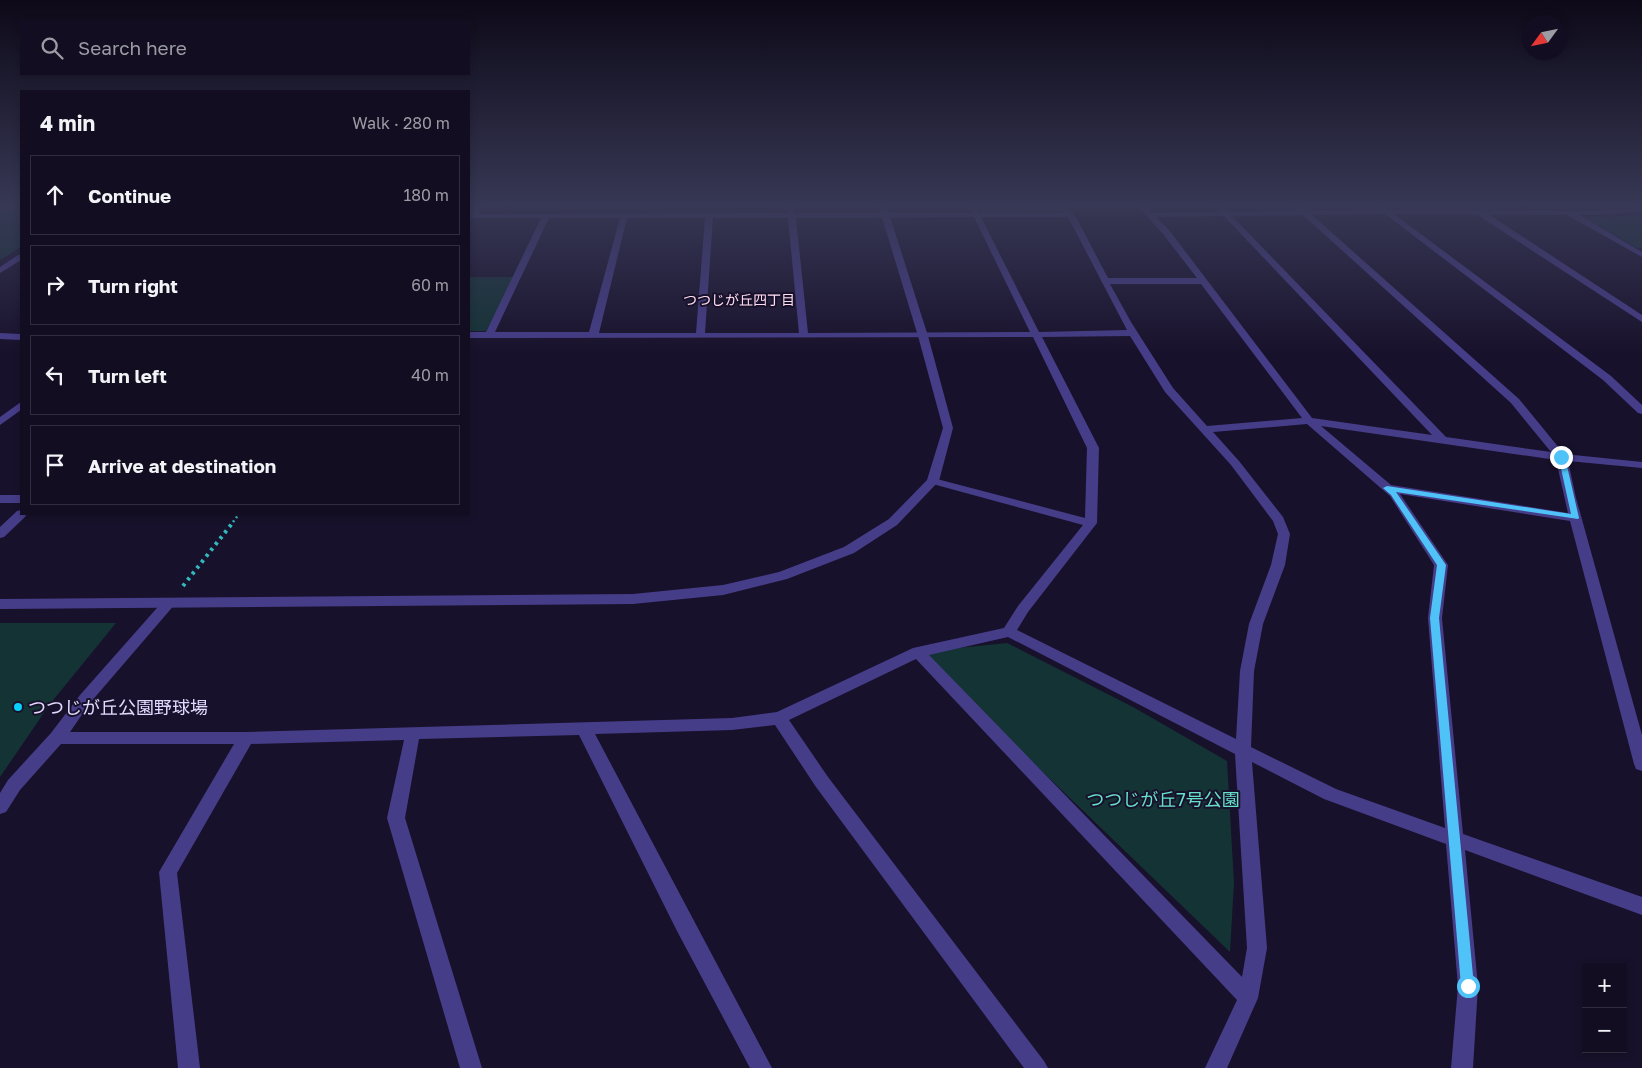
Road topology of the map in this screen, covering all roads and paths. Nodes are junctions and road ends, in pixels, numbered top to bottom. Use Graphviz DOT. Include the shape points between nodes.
graph roads {
  1 [pos="528,254"];
  2 [pos="614,254"];
  3 [pos="706,254"];
  4 [pos="796,254"];
  5 [pos="898,254"];
  6 [pos="996,254"];
  7 [pos="1091,254"];
  8 [pos="1182,254"];
  9 [pos="1266,254"];
  10 [pos="1351,254"];
  11 [pos="1442,254"];
  12 [pos="1543,254"];
  13 [pos="20,259"];
  14 [pos="0,271"];
  15 [pos="1105,281"];
  16 [pos="1203,281"];
  17 [pos="1642,319"];
  18 [pos="1134,333"];
  19 [pos="470,335"];
  20 [pos="490,335"];
  21 [pos="700,335"];
  22 [pos="804,335"];
  23 [pos="1038,335"];
  24 [pos="593,336"];
  25 [pos="923,336"];
  26 [pos="4,337"];
  27 [pos="20,337"];
  28 [pos="0,343"];
  29 [pos="20,406"];
  30 [pos="1642,411"];
  31 [pos="1309,421"];
  32 [pos="0,422"];
  33 [pos="1204,429"];
  34 [pos="1442,439"];
  35 [pos="1561,457"];
  36 [pos="1642,465"];
  37 [pos="933,481"];
  38 [pos="1387,488"];
  39 [pos="0,499"];
  40 [pos="20,499"];
  41 [pos="20,515"];
  42 [pos="238,515"];
  43 [pos="1575,518"];
  44 [pos="1091,523"];
  45 [pos="0,534"];
  46 [pos="183,586"];
  47 [pos="169,603"];
  48 [pos="0,604"];
  49 [pos="1009,632"];
  50 [pos="918,652"];
  51 [pos="779,718"];
  52 [pos="584,729"];
  53 [pos="413,732"];
  54 [pos="57,738"];
  55 [pos="246,738"];
  56 [pos="1243,751"];
  57 [pos="1642,764"];
  58 [pos="0,807"];
  59 [pos="1456,838"];
  60 [pos="1642,906"];
  61 [pos="1248,998"];
  62 [pos="189,1068"];
  63 [pos="471,1068"];
  64 [pos="761,1068"];
  65 [pos="1036,1068"];
  66 [pos="1216,1068"];
  67 [pos="1462,1068"];
  1 -- 20 [label="street"];
  2 -- 24 [label="street"];
  3 -- 21 [label="street"];
  4 -- 22 [label="street"];
  5 -- 25 [label="street"];
  6 -- 23 [label="street"];
  7 -- 15 [label="street"];
  8 -- 16 [label="street"];
  9 -- 34 [label="street"];
  10 -- 35 [label="street" via="1515,401"];
  11 -- 30 [label="street" via="1607,378"];
  12 -- 17 [label="street"];
  13 -- 14 [label="street"];
  15 -- 16 [label="street"];
  15 -- 18 [label="street"];
  16 -- 31 [label="street"];
  18 -- 23 [label="street"];
  18 -- 33 [label="street" via="1169,390"];
  19 -- 20 [label="street"];
  20 -- 24 [label="street"];
  21 -- 22 [label="street"];
  21 -- 24 [label="street"];
  22 -- 25 [label="street"];
  23 -- 25 [label="street"];
  23 -- 44 [label="street" via="1093,448"];
  25 -- 37 [label="street" via="948,428"];
  26 -- 27 [label="street"];
  26 -- 28 [label="street"];
  29 -- 32 [label="street"];
  31 -- 33 [label="street"];
  31 -- 34 [label="street"];
  31 -- 38 [label="street"];
  33 -- 56 [label="street" via="1262,497 1279,520 1284,534 1278,565 1256,624 1248,662"];
  34 -- 35 [label="street"];
  35 -- 36 [label="street"];
  35 -- 43 [label="street"];
  37 -- 44 [label="street"];
  37 -- 47 [label="street" via="893,522 849,550 782,576 723,590 633,599"];
  38 -- 43 [label="street"];
  38 -- 59 [label="street" via="1441,565 1434,618"];
  39 -- 40 [label="street"];
  41 -- 45 [label="street"];
  42 -- 46 [label="path"];
  43 -- 57 [label="street"];
  44 -- 49 [label="street" via="1023,609"];
  47 -- 48 [label="street"];
  47 -- 54 [label="street" via="85,699"];
  49 -- 50 [label="street"];
  49 -- 56 [label="street"];
  50 -- 51 [label="street"];
  50 -- 61 [label="street"];
  51 -- 52 [label="street" via="732,724"];
  51 -- 65 [label="street" via="822,782"];
  52 -- 53 [label="street"];
  52 -- 64 [label="street"];
  53 -- 55 [label="street"];
  53 -- 63 [label="street" via="396,818"];
  54 -- 55 [label="street"];
  54 -- 58 [label="street" via="14,786"];
  55 -- 62 [label="street" via="168,872"];
  56 -- 59 [label="street" via="1330,794"];
  56 -- 61 [label="street" via="1256,948"];
  59 -- 60 [label="street"];
  59 -- 67 [label="street" via="1468,986"];
  61 -- 66 [label="street"];
}
